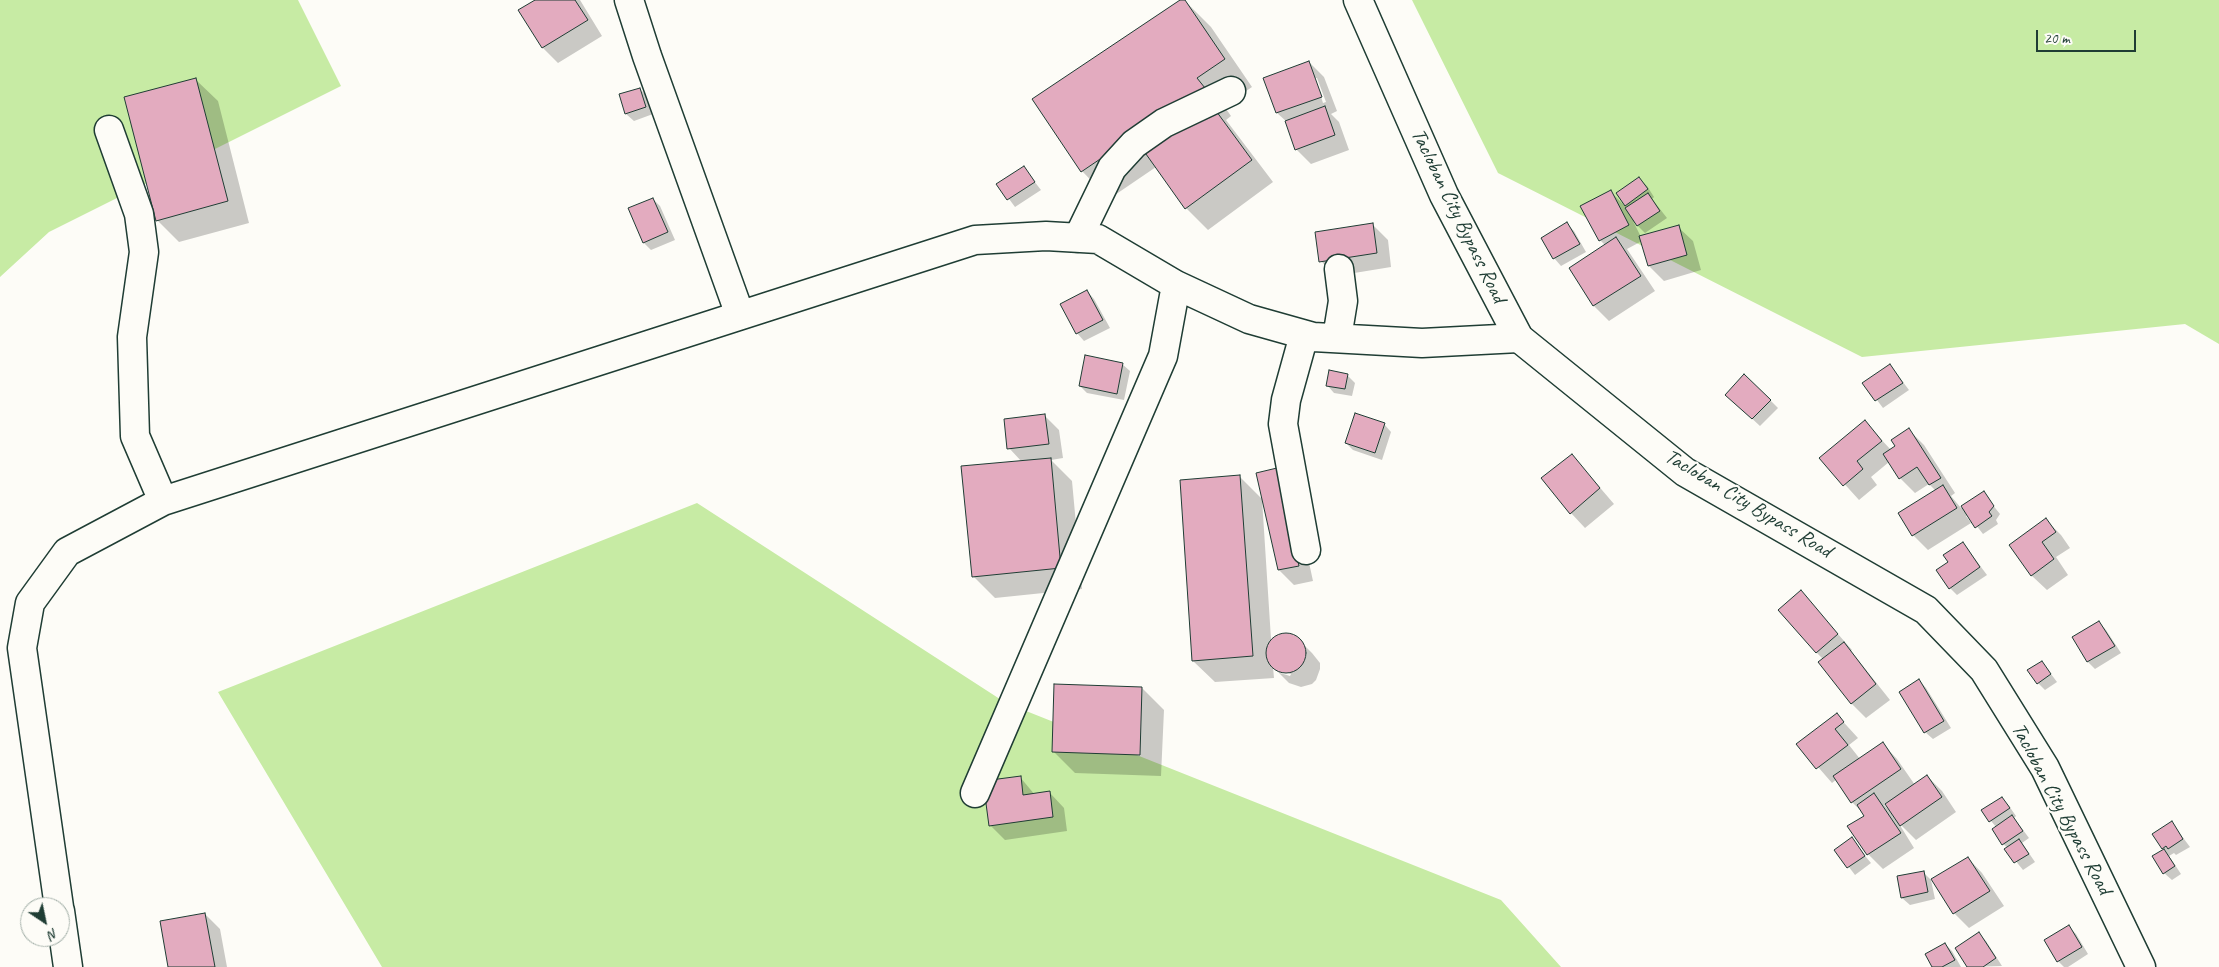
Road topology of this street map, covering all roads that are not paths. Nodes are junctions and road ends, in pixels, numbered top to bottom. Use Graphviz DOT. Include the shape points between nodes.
graph roads {
  1 [pos="629,0"];
  2 [pos="1358,0"];
  3 [pos="1231,91"];
  4 [pos="109,130"];
  5 [pos="1078,238"];
  6 [pos="1339,269"];
  7 [pos="1176,285"];
  8 [pos="740,315"];
  9 [pos="1304,335"];
  10 [pos="1337,338"];
  11 [pos="1519,338"];
  12 [pos="163,501"];
  13 [pos="1306,550"];
  14 [pos="975,793"];
  15 [pos="58,897"];
  16 [pos="65,947"];
  17 [pos="68,967"];
  18 [pos="2141,967"];
  1 -- 8 [label="main road"];
  2 -- 11 [label="main road, Tacloban City Bypass Road" via="1444,195"];
  3 -- 5 [label="main road" via="1164,123 1134,144 1112,168"];
  4 -- 12 [label="main road" via="139,214 144,252 132,337 135,436"];
  5 -- 7 [label="main road" via="1098,239"];
  5 -- 8 [label="main road" via="1046,236 975,240"];
  6 -- 10 [label="main road" via="1343,301"];
  7 -- 9 [label="main road" via="1249,319"];
  7 -- 14 [label="main road" via="1163,356"];
  8 -- 12 [label="main road"];
  9 -- 10 [label="main road"];
  9 -- 13 [label="main road" via="1286,400 1283,424"];
  10 -- 11 [label="main road" via="1422,343"];
  11 -- 18 [label="main road, Tacloban City Bypass Road" via="1685,472 1926,610 1984,670 2045,768"];
  12 -- 15 [label="main road" via="68,552 30,603 22,648"];
  16 -- 17 [label="main road"];
}
